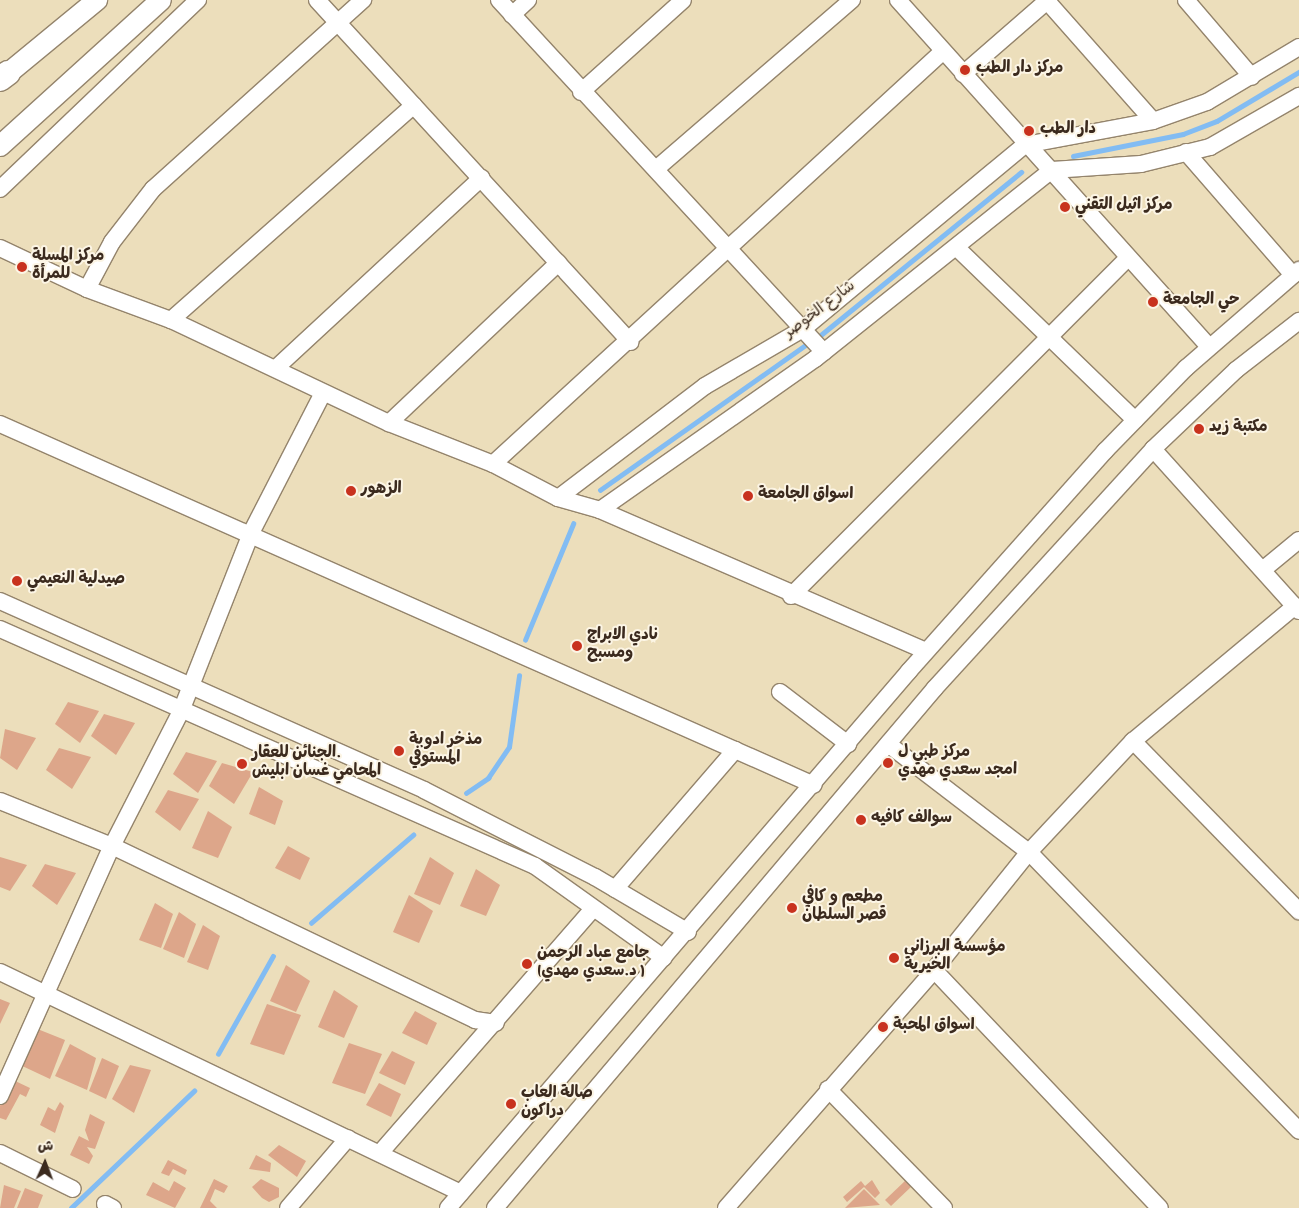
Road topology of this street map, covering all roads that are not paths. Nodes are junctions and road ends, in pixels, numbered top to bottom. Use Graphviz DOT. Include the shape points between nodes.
graph roads {
  1 [pos="97,0"];
  2 [pos="161,0"];
  3 [pos="198,0"];
  4 [pos="317,0"];
  5 [pos="363,0"];
  6 [pos="499,0"];
  7 [pos="528,0"];
  8 [pos="683,0"];
  9 [pos="852,0"];
  10 [pos="898,0"];
  11 [pos="1186,0"];
  12 [pos="1047,1"];
  13 [pos="512,15"];
  14 [pos="338,21"];
  15 [pos="1299,46"];
  16 [pos="942,53"];
  17 [pos="963,74"];
  18 [pos="3,77"];
  19 [pos="1252,77"];
  20 [pos="581,92"];
  21 [pos="1299,96"];
  22 [pos="414,105"];
  23 [pos="1153,121"];
  24 [pos="1025,145"];
  25 [pos="0,146"];
  26 [pos="1186,152"];
  27 [pos="656,169"];
  28 [pos="1052,170"];
  29 [pos="481,178"];
  30 [pos="0,189"];
  31 [pos="956,246"];
  32 [pos="0,248"];
  33 [pos="728,251"];
  34 [pos="1128,258"];
  35 [pos="558,263"];
  36 [pos="1296,273"];
  37 [pos="87,289"];
  38 [pos="171,320"];
  39 [pos="1299,321"];
  40 [pos="803,329"];
  41 [pos="1050,336"];
  42 [pos="630,342"];
  43 [pos="1209,347"];
  44 [pos="824,352"];
  45 [pos="276,368"];
  46 [pos="322,393"];
  47 [pos="1135,420"];
  48 [pos="389,423"];
  49 [pos="0,424"];
  50 [pos="1153,449"];
  51 [pos="493,464"];
  52 [pos="558,498"];
  53 [pos="600,510"];
  54 [pos="251,533"];
  55 [pos="1299,540"];
  56 [pos="1265,568"];
  57 [pos="791,596"];
  58 [pos="0,601"];
  59 [pos="1297,608"];
  60 [pos="0,629"];
  61 [pos="926,651"];
  62 [pos="190,686"];
  63 [pos="780,692"];
  64 [pos="181,711"];
  65 [pos="1133,741"];
  66 [pos="848,744"];
  67 [pos="888,744"];
  68 [pos="735,750"];
  69 [pos="814,785"];
  70 [pos="0,801"];
  71 [pos="112,846"];
  72 [pos="1029,852"];
  73 [pos="615,890"];
  74 [pos="593,909"];
  75 [pos="1299,911"];
  76 [pos="688,932"];
  77 [pos="664,958"];
  78 [pos="934,970"];
  79 [pos="0,972"];
  80 [pos="47,991"];
  81 [pos="496,1023"];
  82 [pos="828,1089"];
  83 [pos="0,1096"];
  84 [pos="1299,1131"];
  85 [pos="348,1138"];
  86 [pos="0,1153"];
  87 [pos="380,1153"];
  88 [pos="73,1189"];
  89 [pos="461,1193"];
  90 [pos="734,1205"];
  91 [pos="499,1207"];
  92 [pos="288,1208"];
  93 [pos="448,1208"];
  94 [pos="944,1208"];
  95 [pos="1160,1208"];
  1 -- 18 [label="main road"];
  2 -- 25 [label="main road"];
  3 -- 30 [label="street"];
  4 -- 14 [label="street"];
  5 -- 14 [label="street"];
  6 -- 13 [label="street"];
  7 -- 13 [label="street"];
  8 -- 20 [label="street"];
  9 -- 27 [label="street"];
  10 -- 16 [label="street"];
  11 -- 19 [label="street"];
  12 -- 17 [label="street"];
  12 -- 23 [label="street"];
  13 -- 20 [label="street"];
  14 -- 22 [label="street"];
  14 -- 37 [label="street" via="153,189 112,242"];
  15 -- 19 [label="street"];
  16 -- 17 [label="street"];
  16 -- 33 [label="street"];
  17 -- 24 [label="street"];
  19 -- 23 [label="street" via="1208,102"];
  20 -- 27 [label="street"];
  21 -- 26 [label="street" via="1210,147"];
  22 -- 29 [label="street"];
  22 -- 38 [label="street"];
  23 -- 24 [label="street"];
  24 -- 28 [label="street"];
  24 -- 40 [label="street, شارع الخوصر"];
  26 -- 28 [label="street" via="1141,164"];
  26 -- 36 [label="street"];
  27 -- 33 [label="street"];
  28 -- 31 [label="street"];
  28 -- 34 [label="street"];
  29 -- 35 [label="street"];
  29 -- 45 [label="street"];
  31 -- 41 [label="street"];
  31 -- 44 [label="street"];
  32 -- 37 [label="street"];
  33 -- 40 [label="street"];
  33 -- 42 [label="street"];
  34 -- 41 [label="street"];
  34 -- 43 [label="street"];
  35 -- 42 [label="street"];
  35 -- 48 [label="street"];
  36 -- 43 [label="street"];
  37 -- 38 [label="street"];
  38 -- 45 [label="street"];
  39 -- 50 [label="street" via="1236,370"];
  40 -- 44 [label="street"];
  40 -- 52 [label="street, شارع الخوصر" via="705,386"];
  41 -- 47 [label="street"];
  41 -- 57 [label="street"];
  42 -- 51 [label="street"];
  43 -- 47 [label="street"];
  44 -- 53 [label="street"];
  45 -- 46 [label="street"];
  46 -- 48 [label="street"];
  46 -- 54 [label="street"];
  47 -- 61 [label="street"];
  48 -- 51 [label="street"];
  49 -- 54 [label="street"];
  50 -- 56 [label="street"];
  50 -- 67 [label="street"];
  51 -- 52 [label="street"];
  52 -- 53 [label="street"];
  53 -- 57 [label="street"];
  54 -- 62 [label="street"];
  54 -- 68 [label="street"];
  55 -- 56 [label="street"];
  56 -- 59 [label="street"];
  57 -- 61 [label="street"];
  58 -- 62 [label="street"];
  59 -- 65 [label="street"];
  60 -- 64 [label="street"];
  61 -- 66 [label="street"];
  62 -- 64 [label="street"];
  62 -- 73 [label="street" via="424,790"];
  63 -- 66 [label="street"];
  64 -- 71 [label="street"];
  64 -- 74 [label="street" via="535,866"];
  65 -- 72 [label="street"];
  65 -- 75 [label="street"];
  66 -- 69 [label="street"];
  67 -- 72 [label="street"];
  67 -- 91 [label="street"];
  68 -- 69 [label="street"];
  68 -- 73 [label="street"];
  69 -- 76 [label="street"];
  70 -- 71 [label="street"];
  71 -- 80 [label="street"];
  71 -- 81 [label="street" via="475,1020"];
  72 -- 78 [label="street"];
  72 -- 84 [label="street"];
  73 -- 76 [label="street"];
  74 -- 77 [label="street"];
  74 -- 81 [label="street"];
  76 -- 77 [label="street"];
  77 -- 89 [label="street"];
  78 -- 82 [label="street"];
  78 -- 95 [label="street"];
  79 -- 80 [label="street"];
  80 -- 83 [label="street"];
  80 -- 85 [label="street" via="226,1084"];
  81 -- 87 [label="street"];
  82 -- 90 [label="street"];
  82 -- 94 [label="street"];
  85 -- 87 [label="street"];
  85 -- 92 [label="street"];
  86 -- 88 [label="street"];
  87 -- 89 [label="street"];
  89 -- 93 [label="street"];
}
